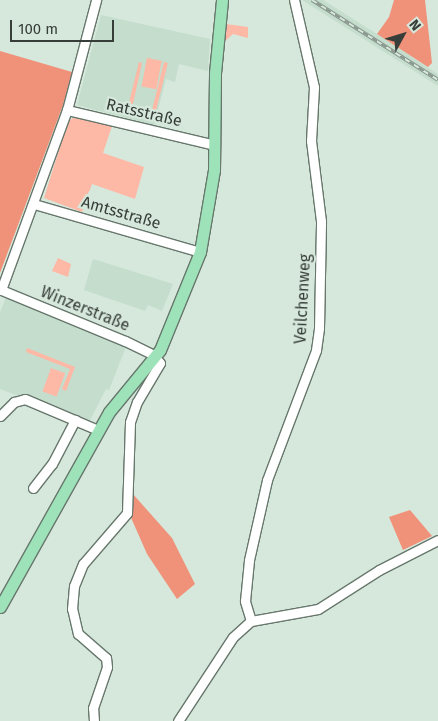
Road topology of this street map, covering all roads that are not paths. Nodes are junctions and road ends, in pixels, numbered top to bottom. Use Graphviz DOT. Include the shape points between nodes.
graph roads {
  1 [pos="96,0"];
  2 [pos="222,0"];
  3 [pos="294,0"];
  4 [pos="67,110"];
  5 [pos="215,145"];
  6 [pos="34,204"];
  7 [pos="200,252"];
  8 [pos="1,290"];
  9 [pos="156,357"];
  10 [pos="0,416"];
  11 [pos="75,420"];
  12 [pos="98,430"];
  13 [pos="33,488"];
  14 [pos="438,540"];
  15 [pos="4,591"];
  16 [pos="0,606"];
  17 [pos="251,621"];
  18 [pos="91,720"];
  19 [pos="178,721"];
  1 -- 4 [label="street"];
  2 -- 5 [label="main road" via="215,73"];
  3 -- 17 [label="street, Veilchenweg" via="314,88 311,141 322,222 318,343 267,480 248,560 245,601"];
  4 -- 5 [label="street, Ratsstraße"];
  4 -- 6 [label="street"];
  5 -- 7 [label="main road" via="212,193"];
  6 -- 7 [label="street, Amtsstraße"];
  6 -- 8 [label="street"];
  7 -- 9 [label="main road"];
  8 -- 9 [label="street, Winzerstraße"];
  9 -- 12 [label="main road" via="109,412"];
  9 -- 18 [label="street" via="159,367 137,402 130,422 127,513 83,564 74,586 72,609 78,634 106,658 107,666"];
  10 -- 11 [label="street" via="14,402 25,399"];
  11 -- 12 [label="street"];
  11 -- 13 [label="street" via="52,464"];
  12 -- 15 [label="main road"];
  14 -- 17 [label="street" via="379,570 318,609"];
  15 -- 16 [label="main road"];
  17 -- 19 [label="street" via="233,637"];
}
